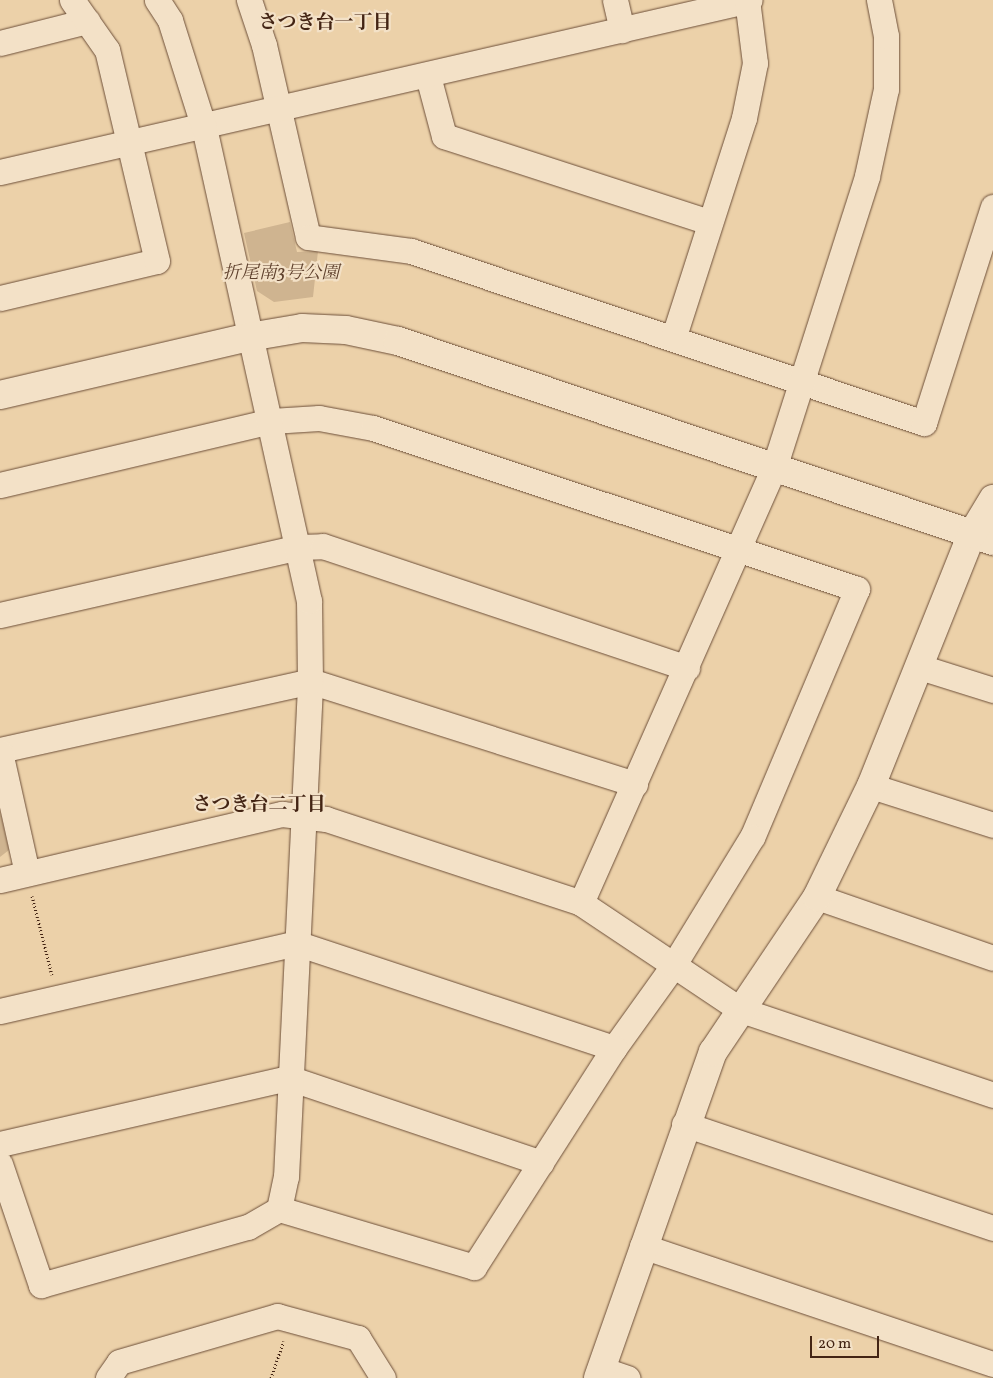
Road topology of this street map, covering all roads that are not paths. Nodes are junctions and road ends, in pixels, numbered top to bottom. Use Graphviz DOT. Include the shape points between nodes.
graph roads {
  1 [pos="72,0"];
  2 [pos="157,0"];
  3 [pos="249,0"];
  4 [pos="615,0"];
  5 [pos="748,0"];
  6 [pos="878,0"];
  7 [pos="87,22"];
  8 [pos="622,30"];
  9 [pos="0,43"];
  10 [pos="428,76"];
  11 [pos="277,110"];
  12 [pos="204,128"];
  13 [pos="129,144"];
  14 [pos="0,172"];
  15 [pos="993,207"];
  16 [pos="709,222"];
  17 [pos="0,298"];
  18 [pos="674,336"];
  19 [pos="249,337"];
  20 [pos="800,382"];
  21 [pos="0,395"];
  22 [pos="271,421"];
  23 [pos="774,468"];
  24 [pos="0,485"];
  25 [pos="993,499"];
  26 [pos="983,538"];
  27 [pos="299,547"];
  28 [pos="740,547"];
  29 [pos="0,615"];
  30 [pos="920,667"];
  31 [pos="687,668"];
  32 [pos="310,681"];
  33 [pos="993,690"];
  34 [pos="0,751"];
  35 [pos="635,784"];
  36 [pos="871,786"];
  37 [pos="301,816"];
  38 [pos="993,826"];
  39 [pos="27,874"];
  40 [pos="0,880"];
  41 [pos="817,897"];
  42 [pos="581,903"];
  43 [pos="296,942"];
  44 [pos="993,958"];
  45 [pos="673,966"];
  46 [pos="741,1010"];
  47 [pos="0,1011"];
  48 [pos="614,1048"];
  49 [pos="289,1078"];
  50 [pos="993,1095"];
  51 [pos="684,1124"];
  52 [pos="0,1144"];
  53 [pos="542,1163"];
  54 [pos="0,1164"];
  55 [pos="279,1209"];
  56 [pos="993,1228"];
  57 [pos="642,1246"];
  58 [pos="993,1364"];
  59 [pos="600,1374"];
  60 [pos="108,1378"];
  61 [pos="383,1378"];
  62 [pos="627,1378"];
  1 -- 7 [label="street"];
  2 -- 12 [label="street" via="170,20"];
  3 -- 11 [label="street" via="264,46"];
  4 -- 8 [label="street"];
  5 -- 8 [label="street"];
  5 -- 16 [label="street" via="755,64 744,118"];
  6 -- 20 [label="street" via="886,36 886,89 867,176"];
  7 -- 9 [label="street"];
  7 -- 13 [label="street" via="106,50"];
  8 -- 10 [label="street"];
  10 -- 11 [label="street"];
  10 -- 16 [label="street" via="444,136"];
  11 -- 12 [label="street"];
  11 -- 18 [label="street" via="308,237 411,252"];
  12 -- 13 [label="street"];
  12 -- 19 [label="street"];
  13 -- 14 [label="street"];
  13 -- 17 [label="street" via="157,261"];
  15 -- 20 [label="street" via="924,423"];
  16 -- 18 [label="street"];
  18 -- 20 [label="street"];
  19 -- 21 [label="street"];
  19 -- 22 [label="street"];
  19 -- 23 [label="street" via="302,328 346,330 398,341"];
  20 -- 23 [label="street"];
  22 -- 24 [label="street"];
  22 -- 27 [label="street"];
  22 -- 28 [label="street" via="319,418 373,428"];
  23 -- 26 [label="street"];
  23 -- 28 [label="street"];
  25 -- 26 [label="street"];
  26 -- 30 [label="street"];
  27 -- 29 [label="street"];
  27 -- 31 [label="street" via="323,546"];
  27 -- 32 [label="street" via="309,601"];
  28 -- 31 [label="street"];
  28 -- 45 [label="street" via="857,590 752,837"];
  30 -- 33 [label="street"];
  30 -- 36 [label="street"];
  31 -- 35 [label="street"];
  32 -- 34 [label="street"];
  32 -- 35 [label="street"];
  32 -- 37 [label="street"];
  34 -- 39 [label="street"];
  35 -- 42 [label="street"];
  36 -- 38 [label="street"];
  36 -- 41 [label="street"];
  37 -- 39 [label="street" via="282,814"];
  37 -- 42 [label="street" via="326,820"];
  37 -- 43 [label="street"];
  39 -- 40 [label="street"];
  41 -- 44 [label="street"];
  41 -- 46 [label="street"];
  42 -- 45 [label="street"];
  43 -- 47 [label="street"];
  43 -- 48 [label="street"];
  43 -- 49 [label="street"];
  45 -- 46 [label="street"];
  45 -- 48 [label="street"];
  46 -- 50 [label="street"];
  46 -- 51 [label="street" via="713,1052"];
  48 -- 53 [label="street"];
  49 -- 52 [label="street"];
  49 -- 53 [label="street"];
  49 -- 55 [label="street" via="286,1177"];
  51 -- 56 [label="street"];
  51 -- 57 [label="street"];
  53 -- 55 [label="street" via="474,1267"];
  54 -- 55 [label="street" via="41,1285 248,1227"];
  57 -- 58 [label="street"];
  57 -- 59 [label="street"];
  59 -- 62 [label="street"];
  60 -- 61 [label="street" via="119,1362 278,1316 358,1338"];
}
